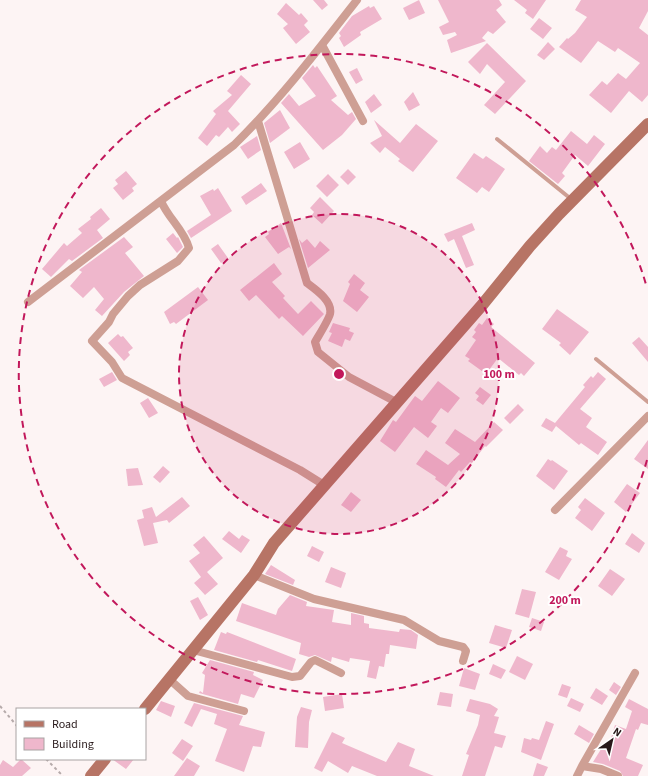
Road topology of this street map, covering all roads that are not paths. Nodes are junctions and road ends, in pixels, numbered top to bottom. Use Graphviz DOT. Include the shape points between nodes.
graph roads {
  1 [pos="357,0"];
  2 [pos="322,45"];
  3 [pos="258,121"];
  4 [pos="363,121"];
  5 [pos="648,124"];
  6 [pos="497,140"];
  7 [pos="161,201"];
  8 [pos="572,201"];
  9 [pos="28,302"];
  10 [pos="596,359"];
  11 [pos="396,402"];
  12 [pos="648,402"];
  13 [pos="648,416"];
  14 [pos="324,485"];
  15 [pos="555,510"];
  16 [pos="254,575"];
  17 [pos="193,650"];
  18 [pos="463,661"];
  19 [pos="341,673"];
  20 [pos="635,673"];
  21 [pos="169,679"];
  22 [pos="146,708"];
  23 [pos="244,712"];
  24 [pos="104,760"];
  25 [pos="582,766"];
  26 [pos="92,776"];
  27 [pos="577,776"];
  28 [pos="618,776"];
  1 -- 2 [label="street"];
  2 -- 3 [label="street"];
  2 -- 4 [label="street"];
  3 -- 7 [label="street" via="234,145"];
  3 -- 11 [label="street" via="307,283 321,294 329,308 330,314 315,342 318,352 349,377"];
  5 -- 8 [label="street"];
  6 -- 8 [label="lane"];
  7 -- 9 [label="street"];
  7 -- 14 [label="street" via="165,212 186,237 189,248 178,261 140,285 128,296 92,341 112,362 122,378 300,470"];
  8 -- 11 [label="street"];
  10 -- 12 [label="lane"];
  11 -- 14 [label="street"];
  13 -- 15 [label="street"];
  14 -- 16 [label="street" via="274,543"];
  16 -- 17 [label="street"];
  16 -- 18 [label="street" via="314,599 404,620 439,641 463,647 466,651"];
  17 -- 19 [label="street" via="292,677 300,676 314,660"];
  17 -- 21 [label="street"];
  20 -- 25 [label="street"];
  21 -- 22 [label="street"];
  21 -- 23 [label="street" via="188,696"];
  24 -- 26 [label="street"];
  25 -- 27 [label="street"];
  25 -- 28 [label="street"];
}
